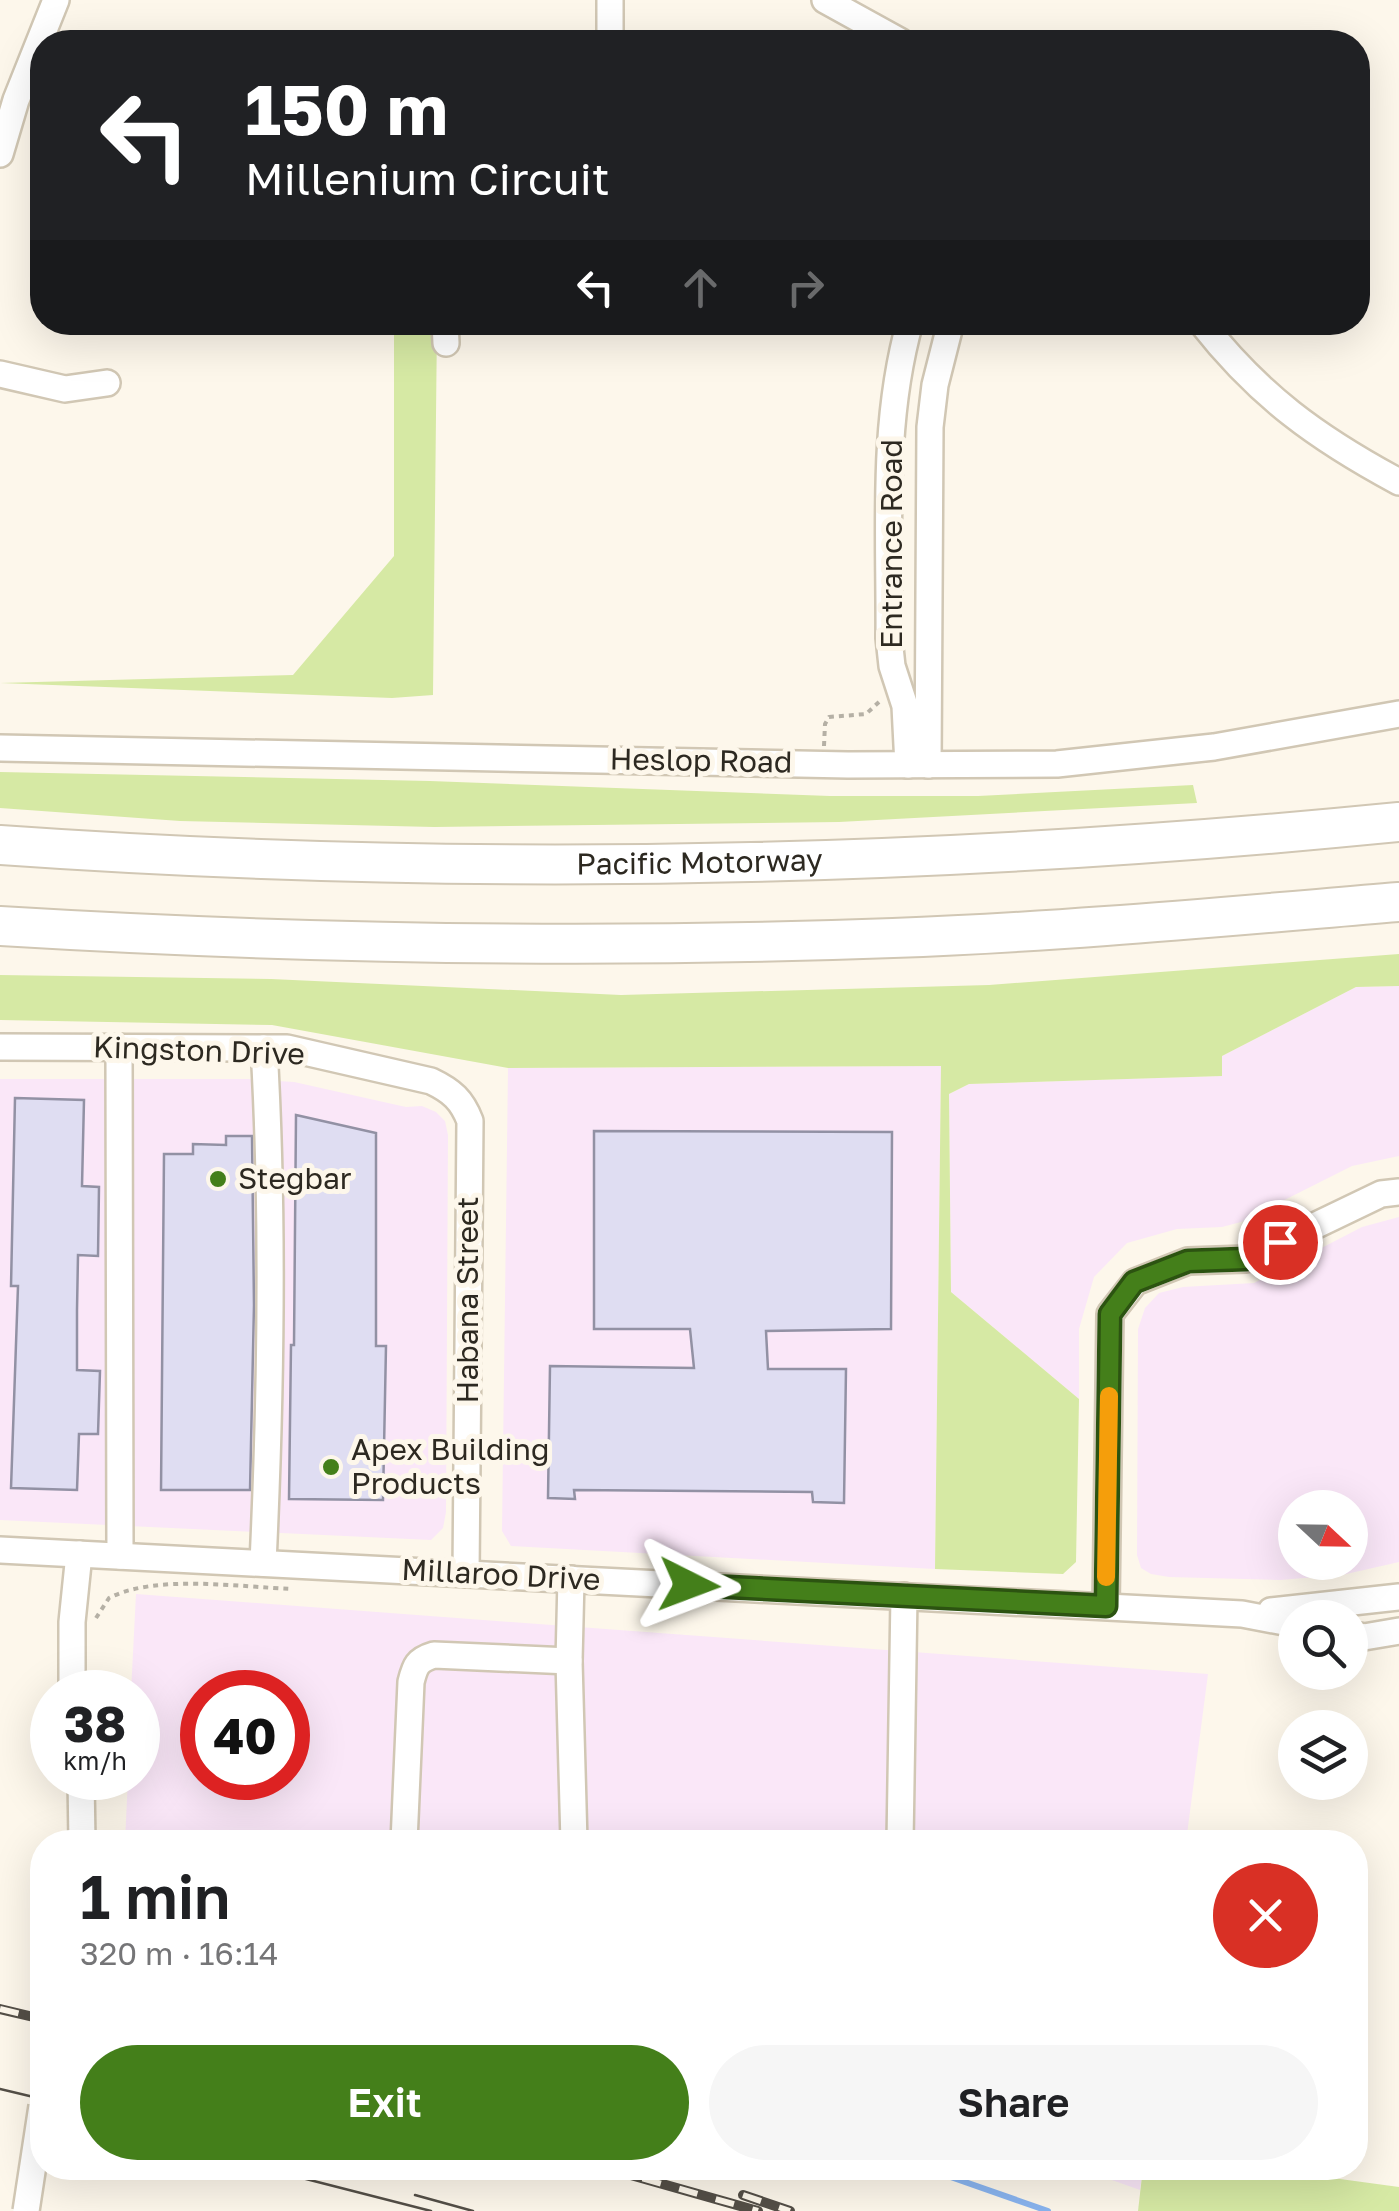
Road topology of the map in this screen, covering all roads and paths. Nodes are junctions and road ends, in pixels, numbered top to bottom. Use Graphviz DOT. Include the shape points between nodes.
graph roads {
  1 [pos="56,0"];
  2 [pos="610,0"];
  3 [pos="825,0"];
  4 [pos="44,30"];
  5 [pos="610,30"];
  6 [pos="879,30"];
  7 [pos="30,65"];
  8 [pos="0,154"];
  9 [pos="907,335"];
  10 [pos="949,335"];
  11 [pos="1211,335"];
  12 [pos="0,374"];
  13 [pos="897,380"];
  14 [pos="106,383"];
  15 [pos="935,386"];
  16 [pos="1399,482"];
  17 [pos="884,690"];
  18 [pos="1399,714"];
  19 [pos="0,748"];
  20 [pos="824,764"];
  21 [pos="918,765"];
  22 [pos="1399,822"];
  23 [pos="0,845"];
  24 [pos="1399,902"];
  25 [pos="0,926"];
  26 [pos="0,1047"];
  27 [pos="119,1048"];
  28 [pos="264,1048"];
  29 [pos="453,1092"];
  30 [pos="1399,1192"];
  31 [pos="0,1550"];
  32 [pos="79,1554"];
  33 [pos="120,1556"];
  34 [pos="263,1563"];
  35 [pos="466,1574"];
  36 [pos="571,1579"];
  37 [pos="292,1589"];
  38 [pos="904,1596"];
  39 [pos="1399,1597"];
  40 [pos="1106,1606"];
  41 [pos="1242,1614"];
  42 [pos="1278,1621"];
  43 [pos="94,1624"];
  44 [pos="1399,1631"];
  45 [pos="1368,1636"];
  46 [pos="570,1661"];
  47 [pos="72,1670"];
  48 [pos="81,1800"];
  49 [pos="82,1830"];
  50 [pos="405,1830"];
  51 [pos="574,1830"];
  52 [pos="900,1830"];
  53 [pos="31,2180"];
  54 [pos="26,2211"];
  1 -- 4 [label="street"];
  2 -- 5 [label="street"];
  3 -- 6 [label="street"];
  7 -- 8 [label="street"];
  9 -- 13 [label="street, Entrance Road"];
  10 -- 15 [label="street, Entrance Road"];
  11 -- 16 [label="street" via="1292,416"];
  12 -- 14 [label="street" via="64,388"];
  13 -- 15 [label="street"];
  13 -- 21 [label="street, Entrance Road" via="889,638"];
  15 -- 21 [label="street, Entrance Road"];
  17 -- 20 [label="path" via="866,714 827,719"];
  18 -- 21 [label="street, Heslop Road" via="1096,760"];
  19 -- 20 [label="street, Heslop Road"];
  20 -- 21 [label="street, Heslop Road"];
  22 -- 23 [label="highway, Pacific Motorway" via="1116,846 545,865"];
  24 -- 25 [label="highway" via="874,938 379,943"];
  26 -- 27 [label="street, Kingston Drive"];
  27 -- 28 [label="street, Kingston Drive"];
  27 -- 33 [label="street"];
  28 -- 29 [label="street, Kingston Drive" via="432,1081"];
  28 -- 34 [label="street" via="271,1168"];
  29 -- 35 [label="street, Habana Street" via="470,1122"];
  30 -- 40 [label="street" via="1381,1194 1246,1259 1188,1261 1134,1282 1110,1314"];
  31 -- 32 [label="street, Millaroo Drive"];
  32 -- 33 [label="street, Millaroo Drive"];
  32 -- 47 [label="street"];
  33 -- 34 [label="street, Millaroo Drive"];
  34 -- 35 [label="street, Millaroo Drive"];
  35 -- 36 [label="street, Millaroo Drive"];
  36 -- 38 [label="street, Millaroo Drive"];
  36 -- 46 [label="street"];
  37 -- 43 [label="path" via="140,1589 109,1598"];
  38 -- 40 [label="street, Millaroo Drive"];
  38 -- 52 [label="street"];
  39 -- 41 [label="street, Millaroo Drive"];
  40 -- 41 [label="street, Millaroo Drive"];
  41 -- 42 [label="street, Millaroo Drive"];
  44 -- 45 [label="street"];
  46 -- 50 [label="street" via="434,1655 415,1665"];
  46 -- 51 [label="street"];
  48 -- 49 [label="street"];
  53 -- 54 [label="street, bridge"];
}
